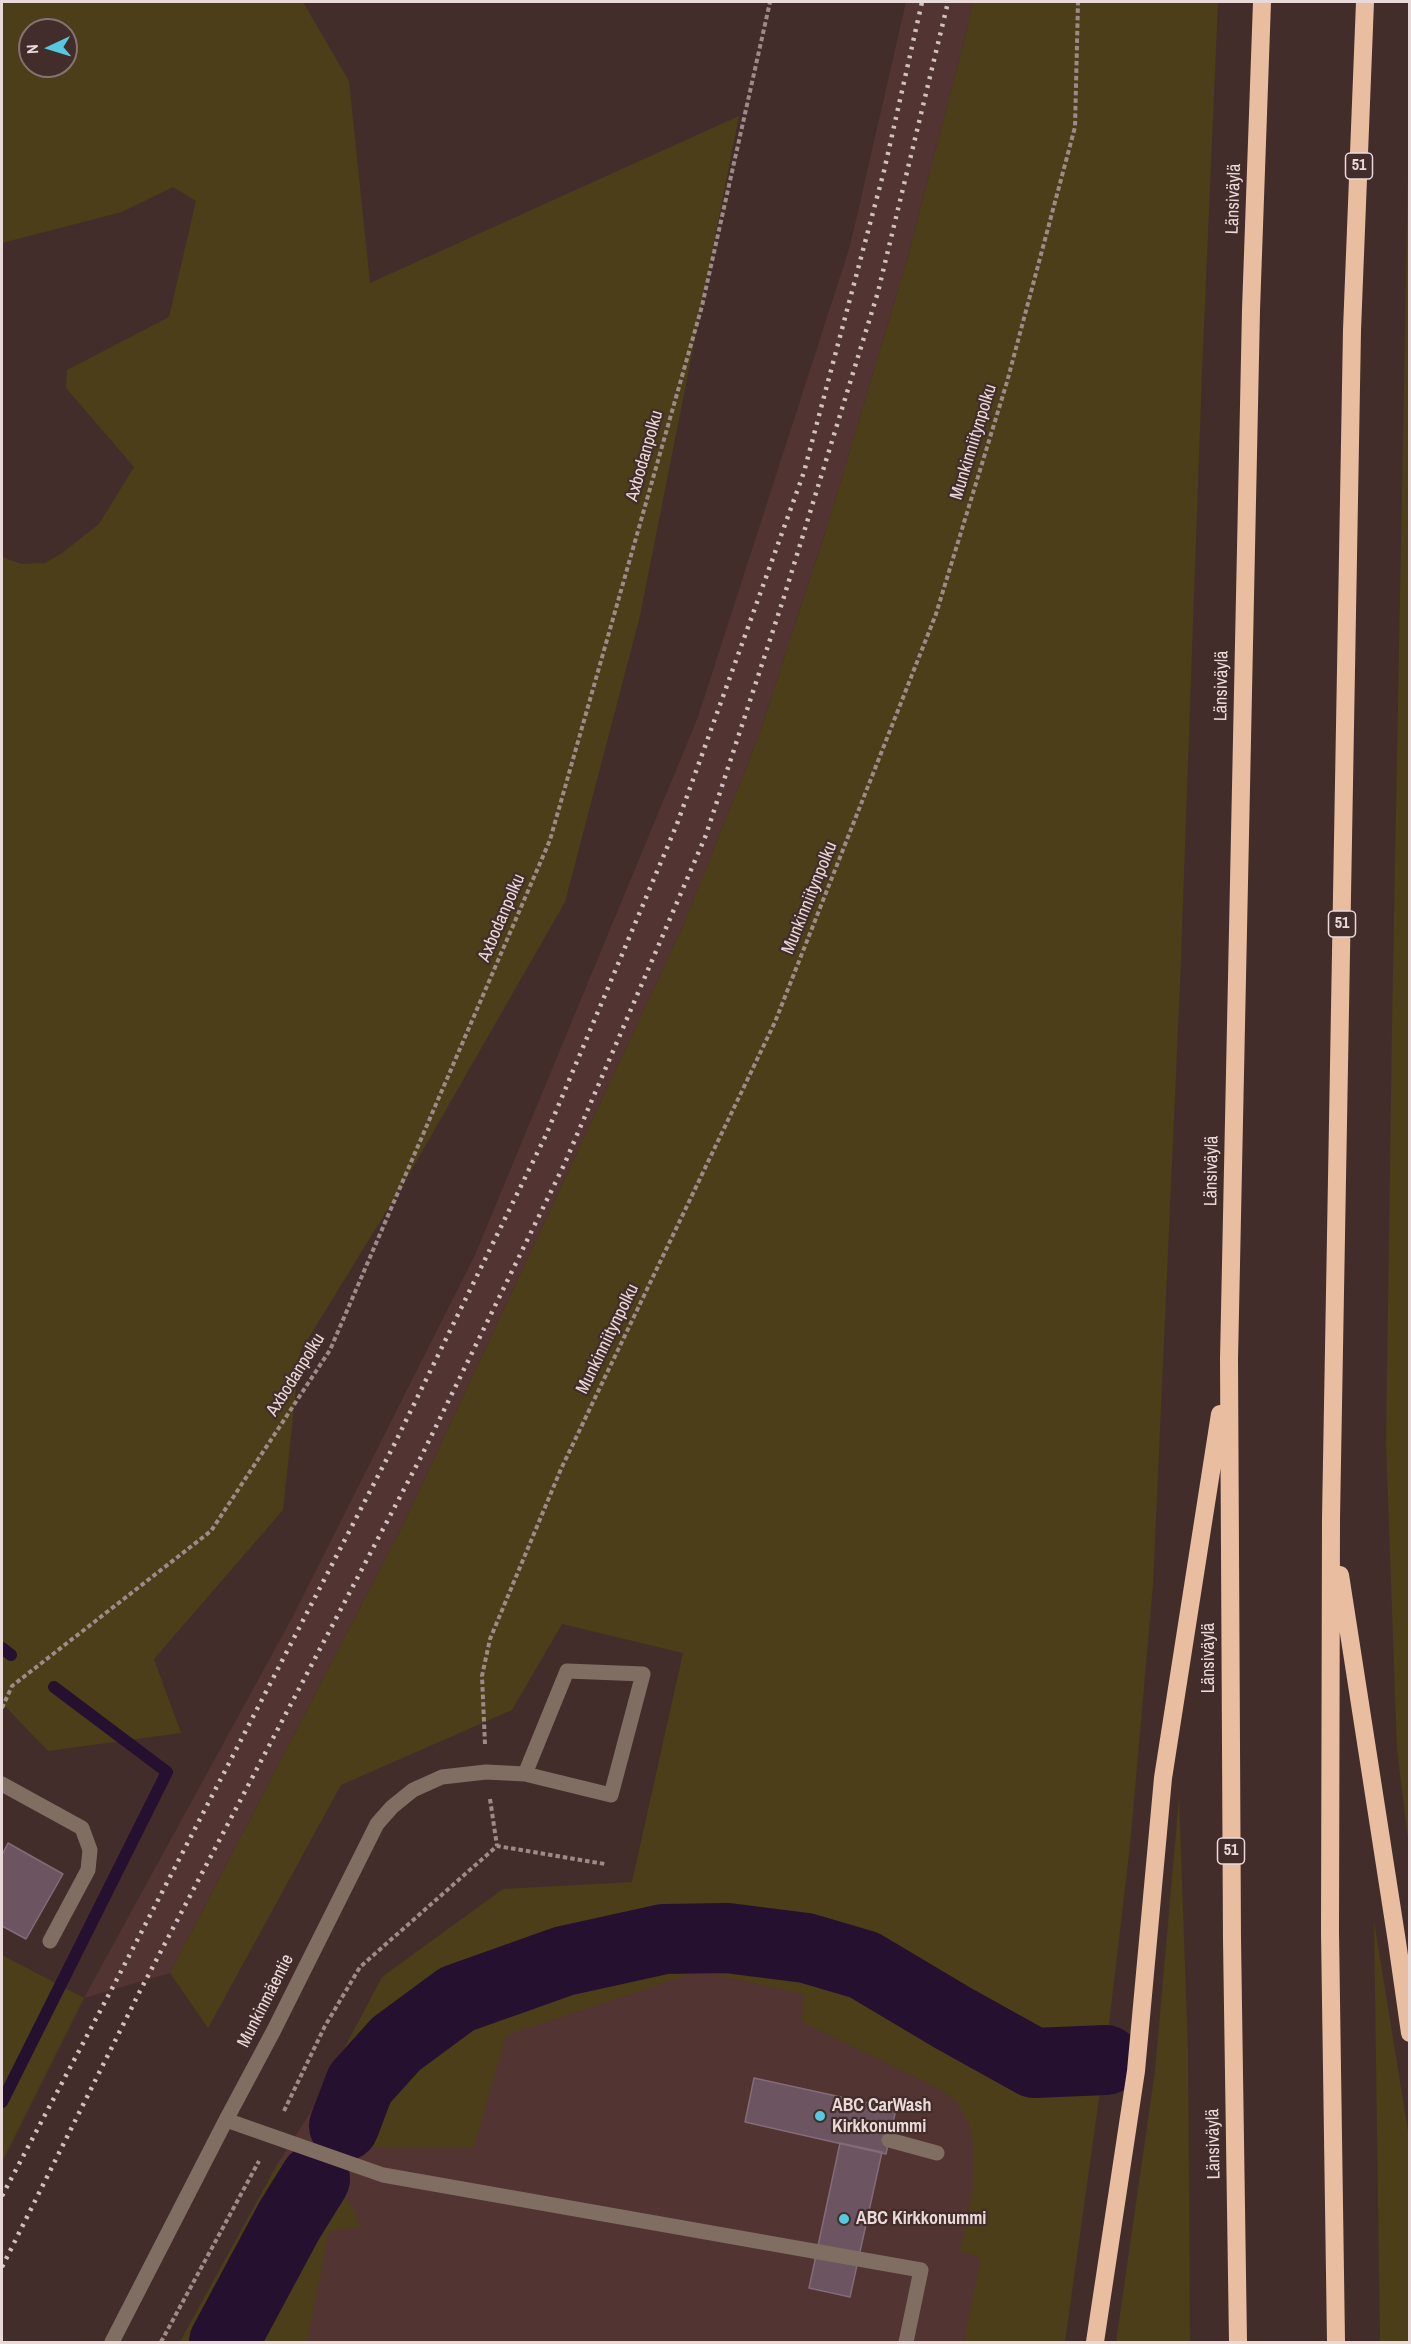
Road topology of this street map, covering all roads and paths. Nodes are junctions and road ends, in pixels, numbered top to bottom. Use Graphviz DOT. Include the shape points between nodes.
graph roads {
  1 [pos="770,2"];
  2 [pos="1078,2"];
  3 [pos="1262,2"];
  4 [pos="1365,2"];
  5 [pos="1229,1359"];
  6 [pos="1331,1518"];
  7 [pos="2,1708"];
  8 [pos="486,1772"];
  9 [pos="525,1774"];
  10 [pos="2,1784"];
  11 [pos="497,1846"];
  12 [pos="605,1864"];
  13 [pos="50,1941"];
  14 [pos="1410,2033"];
  15 [pos="226,2120"];
  16 [pos="272,2138"];
  17 [pos="889,2140"];
  18 [pos="937,2153"];
  19 [pos="112,2343"];
  20 [pos="161,2343"];
  21 [pos="906,2343"];
  22 [pos="1095,2343"];
  23 [pos="1238,2343"];
  24 [pos="1336,2343"];
  1 -- 7 [label="path, Axbodanpolku" via="702,306 550,840 330,1350 211,1532 12,1686"];
  2 -- 8 [label="path, Munkinniitynpolku" via="1075,127 1007,382 936,614 775,1022 561,1469 490,1639 482,1676"];
  3 -- 5 [label="highway, Länsiväylä / 51" via="1250,322"];
  4 -- 6 [label="highway, 51" via="1352,342"];
  5 -- 22 [label="highway" via="1163,1778 1136,2071"];
  5 -- 23 [label="highway, Länsiväylä / 51"];
  6 -- 14 [label="highway"];
  6 -- 24 [label="highway, 51" via="1330,1932"];
  8 -- 9 [label="street, Munkinmäentie"];
  8 -- 11 [label="path, Munkinniitynpolku"];
  8 -- 15 [label="street, Munkinmäentie" via="442,1777 413,1790 377,1824"];
  9 -- 9 [label="street, Munkinmäentie" via="610,1795 643,1674 567,1671"];
  10 -- 13 [label="street" via="82,1828 90,1850 88,1870"];
  11 -- 12 [label="path"];
  11 -- 16 [label="path" via="360,1967 325,2026"];
  15 -- 16 [label="street"];
  15 -- 19 [label="street, Munkinmäentie"];
  16 -- 20 [label="path"];
  16 -- 21 [label="street" via="383,2175 921,2270"];
  17 -- 18 [label="street"];
}
